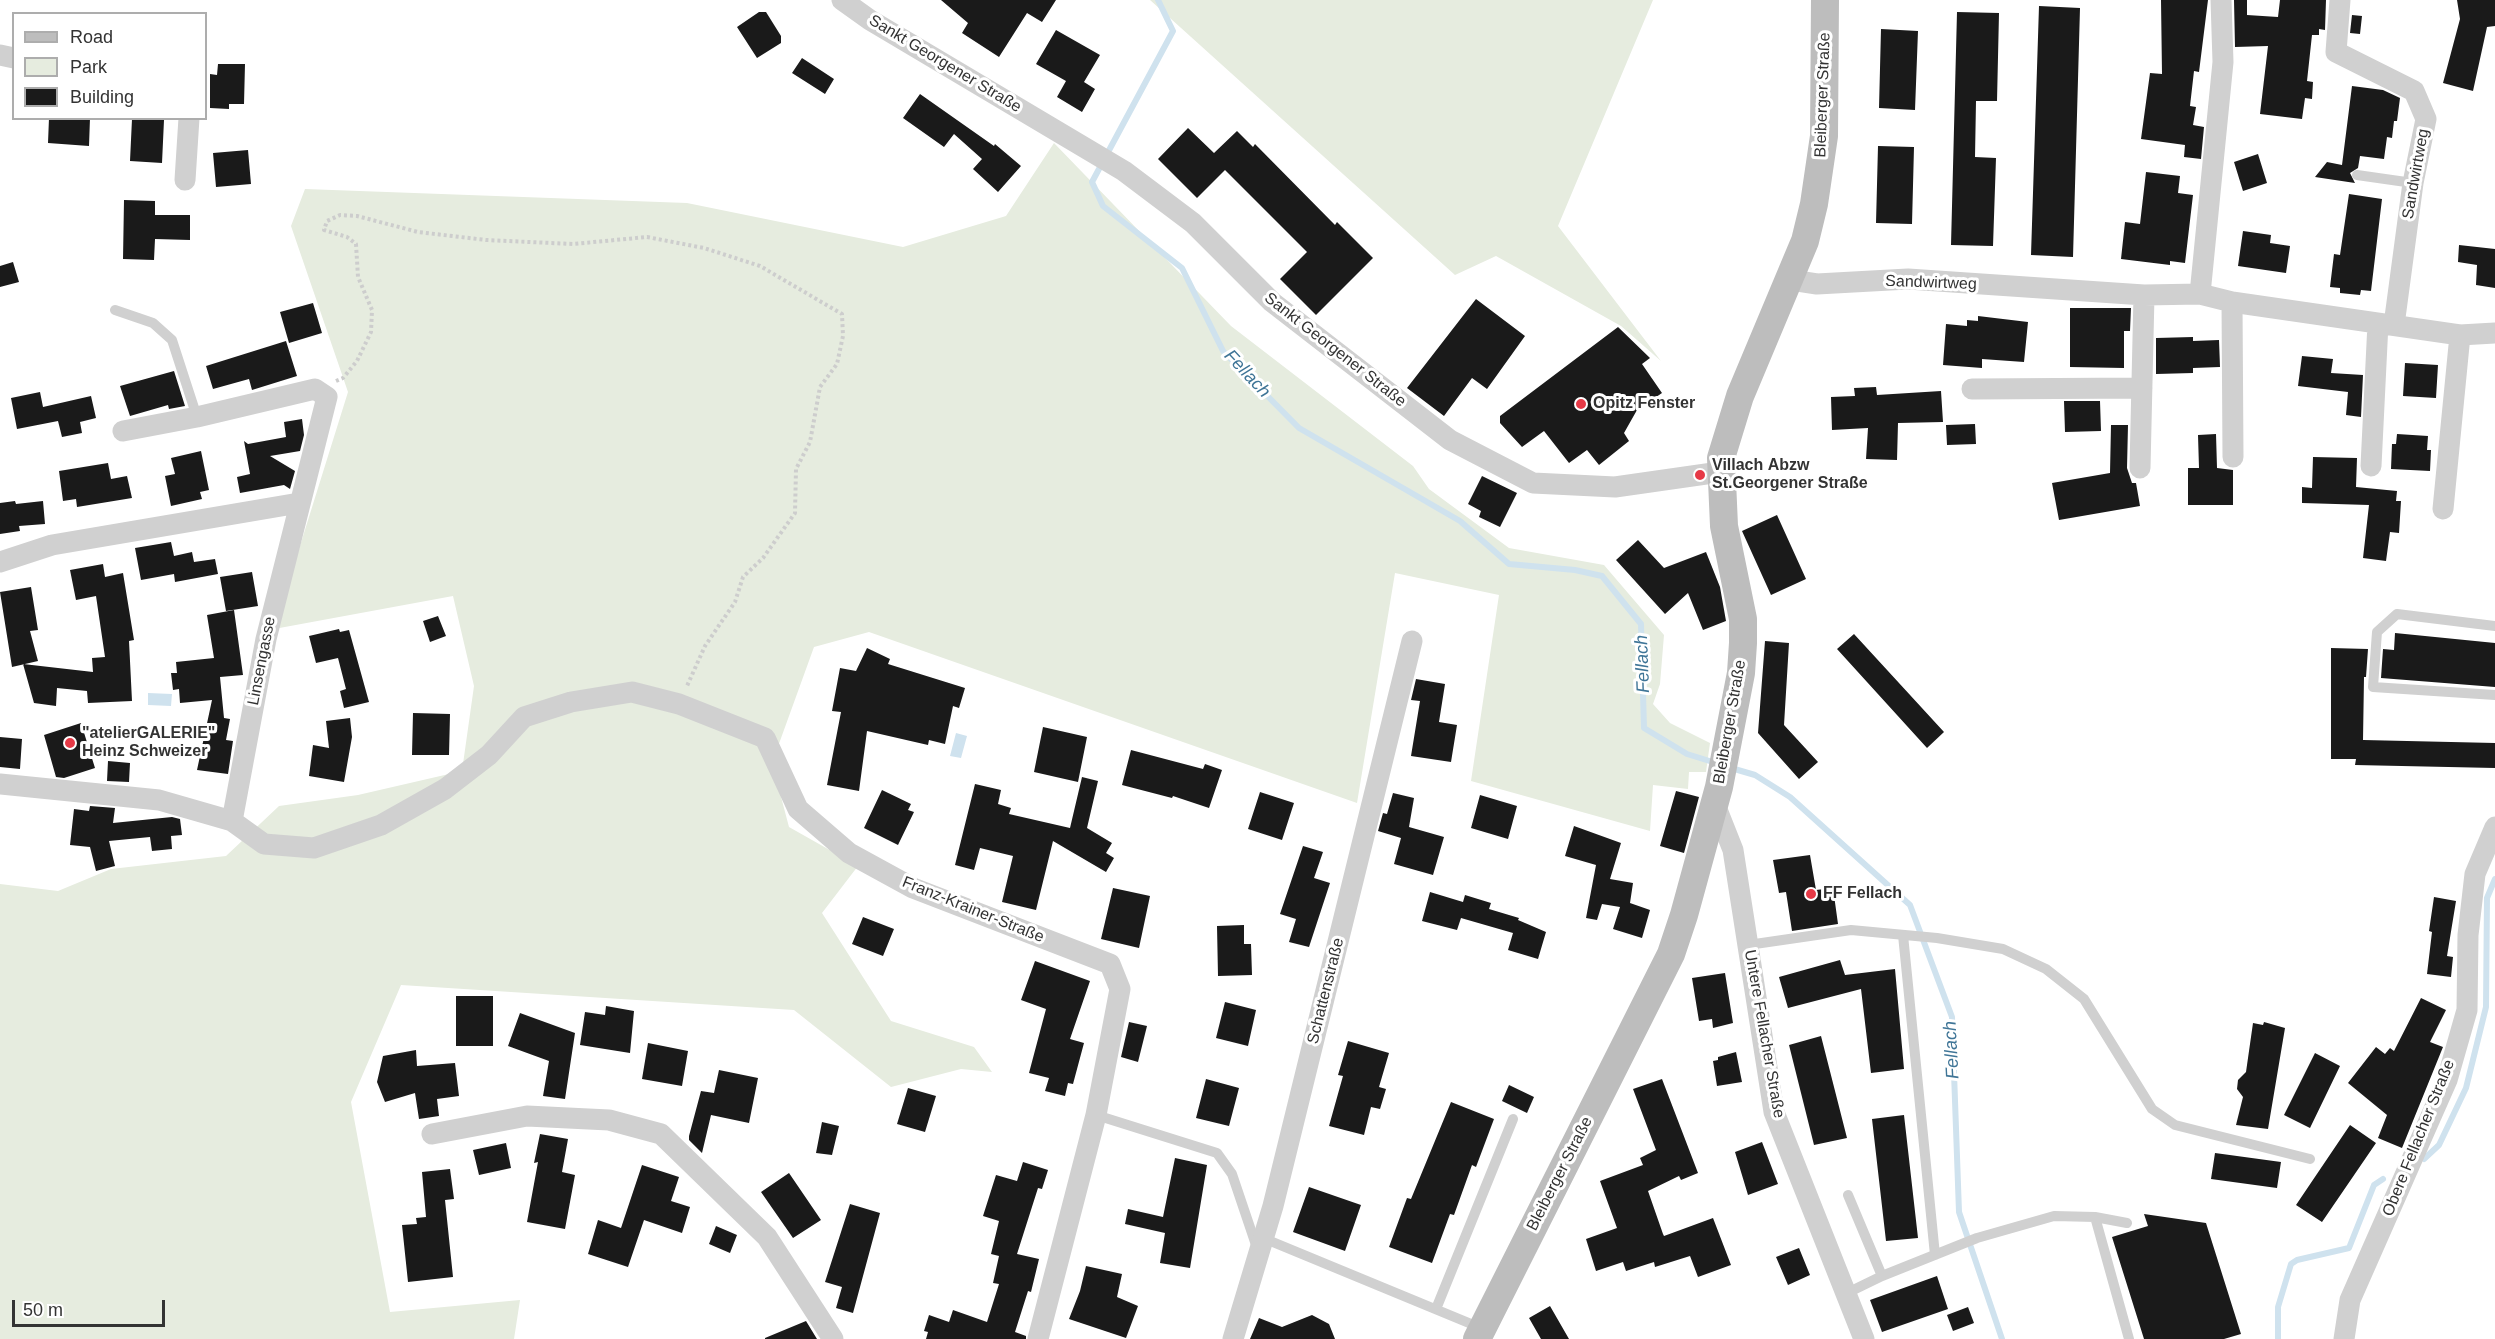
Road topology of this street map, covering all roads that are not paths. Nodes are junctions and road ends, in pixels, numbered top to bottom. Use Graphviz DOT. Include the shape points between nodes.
graph roads {
  1 [pos="842,0"];
  2 [pos="1825,0"];
  3 [pos="2221,0"];
  4 [pos="2340,0"];
  5 [pos="189,120"];
  6 [pos="2357,175"];
  7 [pos="185,180"];
  8 [pos="2413,183"];
  9 [pos="1791,280"];
  10 [pos="2200,294"];
  11 [pos="2144,295"];
  12 [pos="2232,302"];
  13 [pos="115,310"];
  14 [pos="2386,324"];
  15 [pos="2495,333"];
  16 [pos="2460,335"];
  17 [pos="2142,388"];
  18 [pos="1972,389"];
  19 [pos="197,417"];
  20 [pos="123,431"];
  21 [pos="2233,457"];
  22 [pos="2372,466"];
  23 [pos="2139,468"];
  24 [pos="1720,472"];
  25 [pos="299,503"];
  26 [pos="2443,509"];
  27 [pos="0,562"];
  28 [pos="2495,626"];
  29 [pos="1412,641"];
  30 [pos="2495,695"];
  31 [pos="0,784"];
  32 [pos="1717,795"];
  33 [pos="232,821"];
  34 [pos="2495,827"];
  35 [pos="1906,935"];
  36 [pos="1748,945"];
  37 [pos="1096,1115"];
  38 [pos="1513,1119"];
  39 [pos="432,1134"];
  40 [pos="2310,1159"];
  41 [pos="1848,1195"];
  42 [pos="2095,1217"];
  43 [pos="2127,1223"];
  44 [pos="1260,1245"];
  45 [pos="1935,1255"];
  46 [pos="1882,1275"];
  47 [pos="1845,1294"];
  48 [pos="1436,1309"];
  49 [pos="1479,1334"];
  50 [pos="833,1339"];
  51 [pos="1038,1339"];
  52 [pos="1233,1339"];
  53 [pos="1864,1339"];
  54 [pos="2129,1339"];
  55 [pos="2344,1339"];
  1 -- 24 [label="street, Sankt Georgener Straße" via="1124,171 1193,224 1272,302 1441,433 1533,483 1615,487"];
  2 -- 9 [label="main road, Bleiberger Straße" via="1823,148 1808,232"];
  3 -- 10 [label="street" via="2223,62"];
  4 -- 8 [label="street, Sandwirtweg" via="2336,52 2414,92 2426,119"];
  5 -- 7 [label="street"];
  6 -- 8 [label="lane"];
  8 -- 14 [label="street, Sandwirtweg"];
  9 -- 11 [label="street, Sandwirtweg" via="1817,284 1908,279"];
  9 -- 24 [label="main road, Bleiberger Straße" via="1740,396"];
  10 -- 11 [label="street, Sandwirtweg"];
  10 -- 12 [label="street, Sandwirtweg"];
  11 -- 17 [label="street"];
  12 -- 14 [label="street, Sandwirtweg"];
  12 -- 21 [label="street"];
  13 -- 19 [label="lane" via="153,323 172,340"];
  14 -- 16 [label="street, Sandwirtweg"];
  14 -- 22 [label="street, Sandwirtweg"];
  15 -- 16 [label="street, Sandwirtweg"];
  16 -- 26 [label="street"];
  17 -- 18 [label="street"];
  17 -- 23 [label="street"];
  19 -- 20 [label="street"];
  19 -- 25 [label="street, Linsengasse" via="315,389 327,397"];
  24 -- 32 [label="main road, Bleiberger Straße" via="1724,526 1743,619 1741,673"];
  25 -- 27 [label="street" via="52,545"];
  25 -- 33 [label="street, Linsengasse" via="266,639"];
  28 -- 30 [label="lane" via="2397,614 2377,632 2373,687"];
  29 -- 44 [label="street, Schattenstraße"];
  31 -- 33 [label="street, Franz-Krainer-Straße" via="159,800"];
  32 -- 36 [label="street, Untere Fellacher Straße" via="1733,850"];
  32 -- 49 [label="main road, Bleiberger Straße" via="1671,954"];
  33 -- 37 [label="street, Franz-Krainer-Straße" via="264,844 314,848 381,825 445,789 489,755 524,717 571,702 632,692 680,704 765,738 798,809 849,853 913,888 1110,964 1120,989"];
  34 -- 55 [label="street, Obere Fellacher Straße" via="2475,874 2468,935 2467,1010 2447,1080 2350,1300"];
  35 -- 36 [label="lane" via="1851,930"];
  35 -- 40 [label="lane" via="2003,949 2046,969 2084,999 2152,1109 2175,1125"];
  35 -- 45 [label="lane"];
  36 -- 47 [label="street, Untere Fellacher Straße" via="1774,1112"];
  37 -- 44 [label="lane" via="1217,1153 1232,1174"];
  37 -- 51 [label="street, Franz-Krainer-Straße"];
  38 -- 48 [label="lane"];
  39 -- 50 [label="street" via="527,1116 609,1120 661,1134 767,1237"];
  41 -- 46 [label="lane"];
  42 -- 43 [label="lane"];
  42 -- 45 [label="lane" via="2054,1216 1977,1238"];
  42 -- 54 [label="lane"];
  44 -- 48 [label="lane"];
  44 -- 52 [label="street, Schattenstraße"];
  45 -- 46 [label="lane"];
  46 -- 47 [label="lane"];
  47 -- 53 [label="street, Untere Fellacher Straße"];
  48 -- 49 [label="lane"];
}
